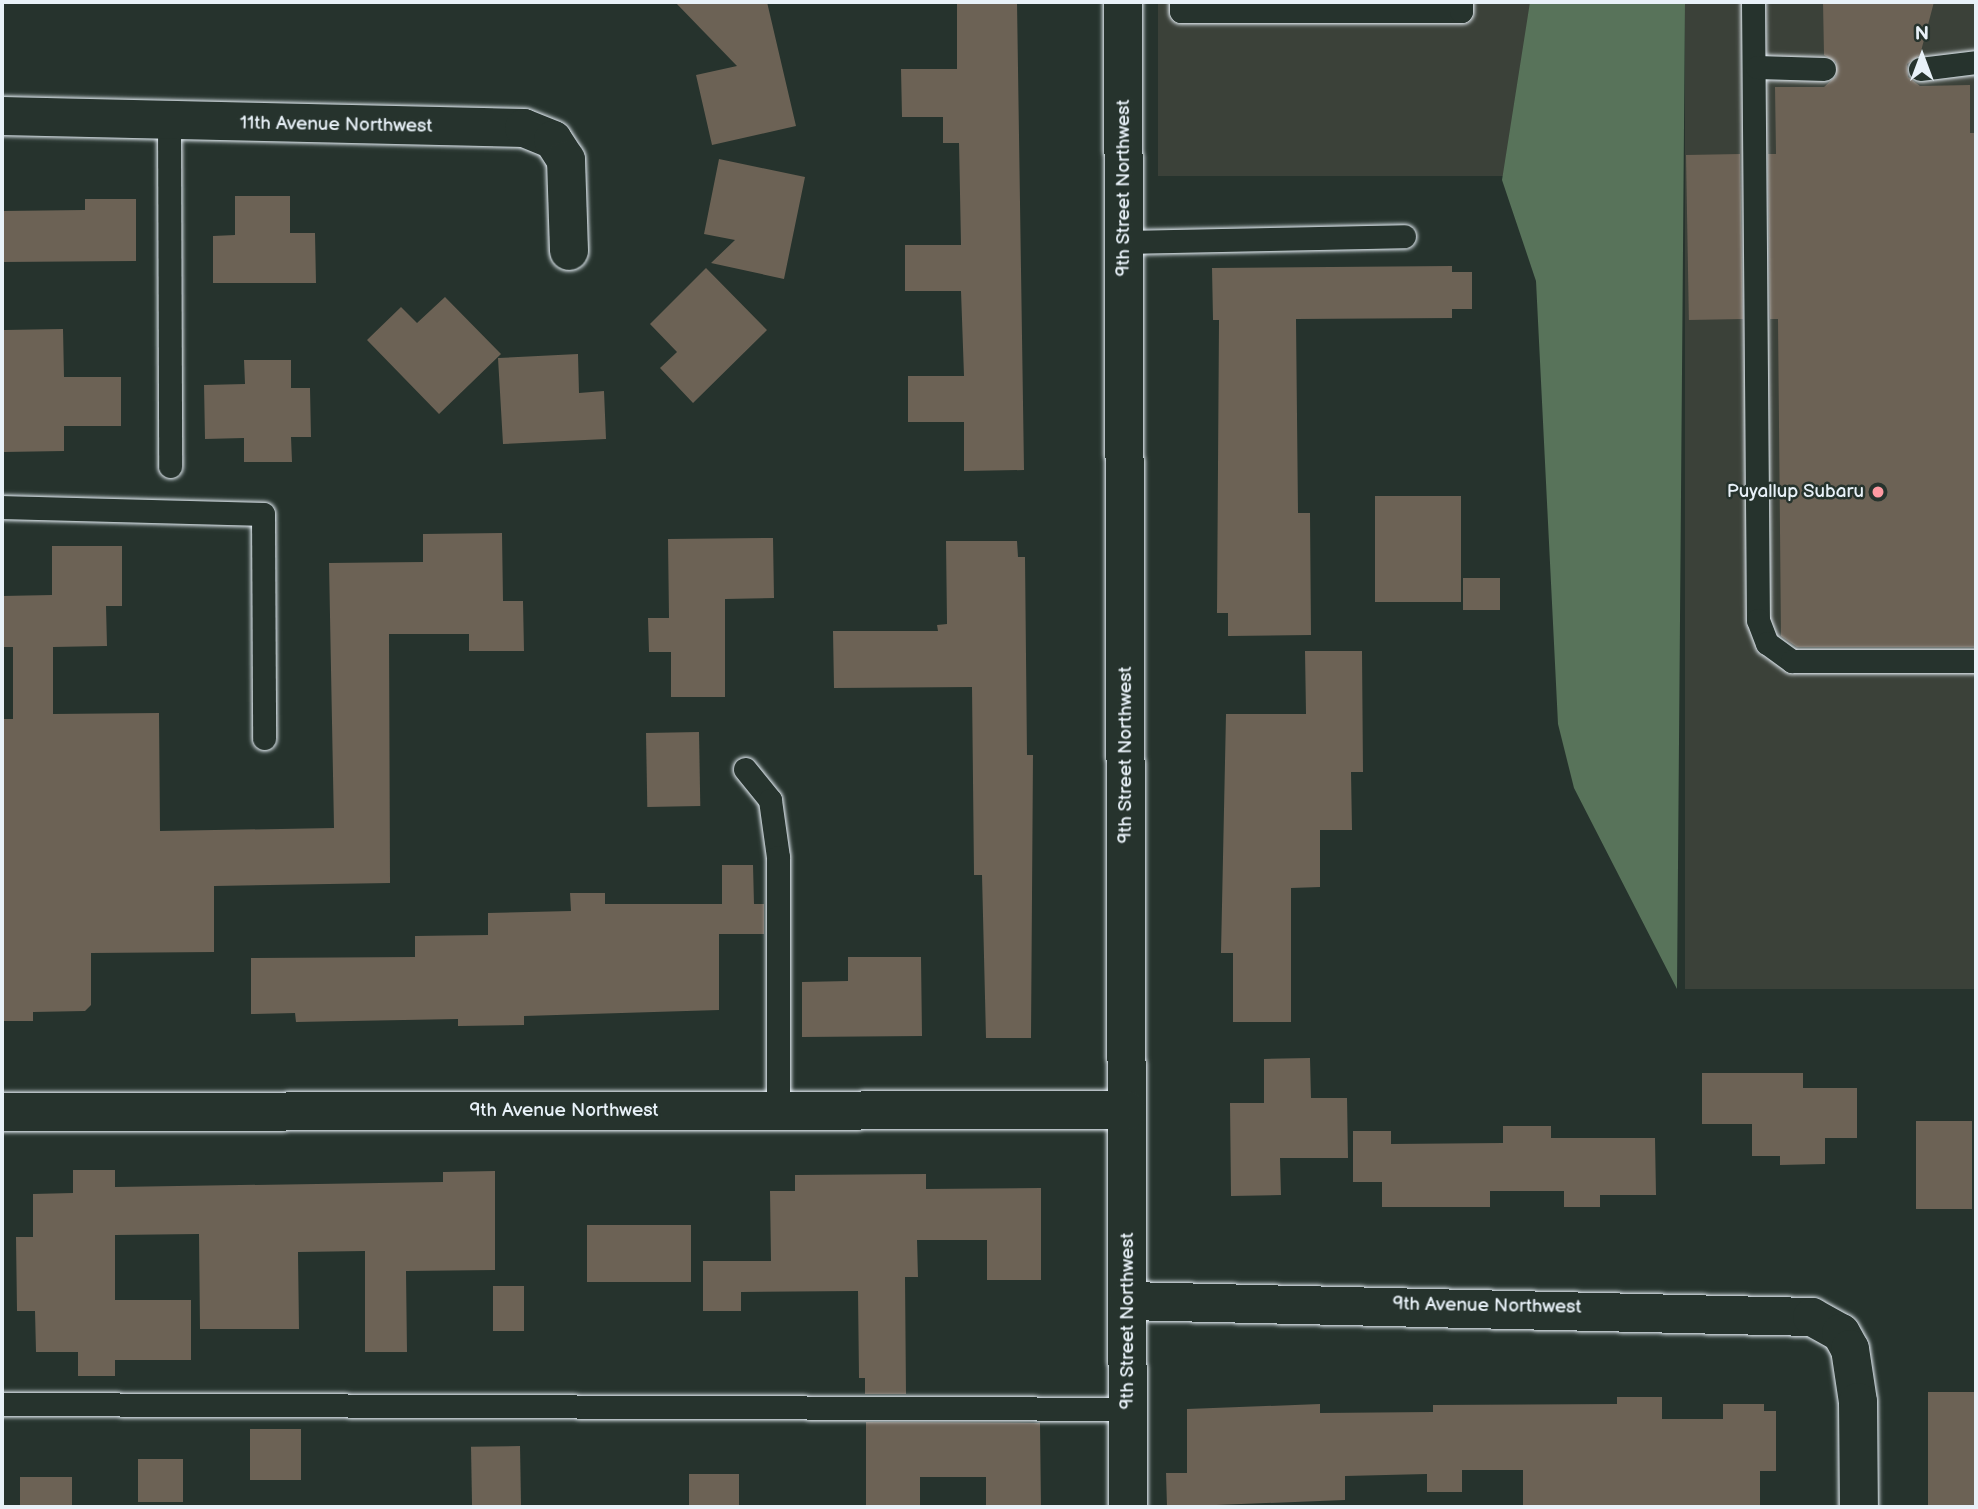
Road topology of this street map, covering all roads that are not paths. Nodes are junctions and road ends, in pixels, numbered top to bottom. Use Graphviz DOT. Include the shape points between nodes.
graph roads {
  1 [pos="1124,2"];
  2 [pos="1181,2"];
  3 [pos="1461,2"];
  4 [pos="1754,2"];
  5 [pos="1976,62"];
  6 [pos="1757,67"];
  7 [pos="1824,69"];
  8 [pos="1920,69"];
  9 [pos="2,116"];
  10 [pos="169,122"];
  11 [pos="1404,236"];
  12 [pos="1124,242"];
  13 [pos="569,251"];
  14 [pos="170,466"];
  15 [pos="2,507"];
  16 [pos="1976,662"];
  17 [pos="264,738"];
  18 [pos="745,769"];
  19 [pos="1127,1110"];
  20 [pos="778,1111"];
  21 [pos="2,1112"];
  22 [pos="1128,1301"];
  23 [pos="2,1404"];
  24 [pos="1128,1409"];
  25 [pos="1128,1507"];
  26 [pos="1859,1507"];
  1 -- 12 [label="street, 9th Street Northwest"];
  2 -- 3 [label="lane" via="1181,11 1461,11"];
  4 -- 6 [label="lane"];
  5 -- 8 [label="lane"];
  6 -- 7 [label="lane"];
  6 -- 16 [label="lane" via="1758,620 1767,643 1793,661"];
  9 -- 10 [label="street, 11th Avenue Northwest"];
  10 -- 13 [label="street, 11th Avenue Northwest" via="535,131 553,140 569,169"];
  10 -- 14 [label="lane"];
  11 -- 12 [label="lane"];
  12 -- 19 [label="street, 9th Street Northwest"];
  15 -- 17 [label="lane" via="263,514"];
  18 -- 20 [label="lane" via="769,800 778,857"];
  19 -- 20 [label="street, 9th Avenue Northwest"];
  19 -- 22 [label="street, 9th Street Northwest"];
  20 -- 21 [label="street, 9th Avenue Northwest"];
  22 -- 24 [label="street, 9th Street Northwest"];
  22 -- 26 [label="street, 9th Avenue Northwest" via="1736,1311 1812,1317 1841,1333 1858,1402"];
  23 -- 24 [label="lane"];
  24 -- 25 [label="street, 9th Street Northwest"];
}
